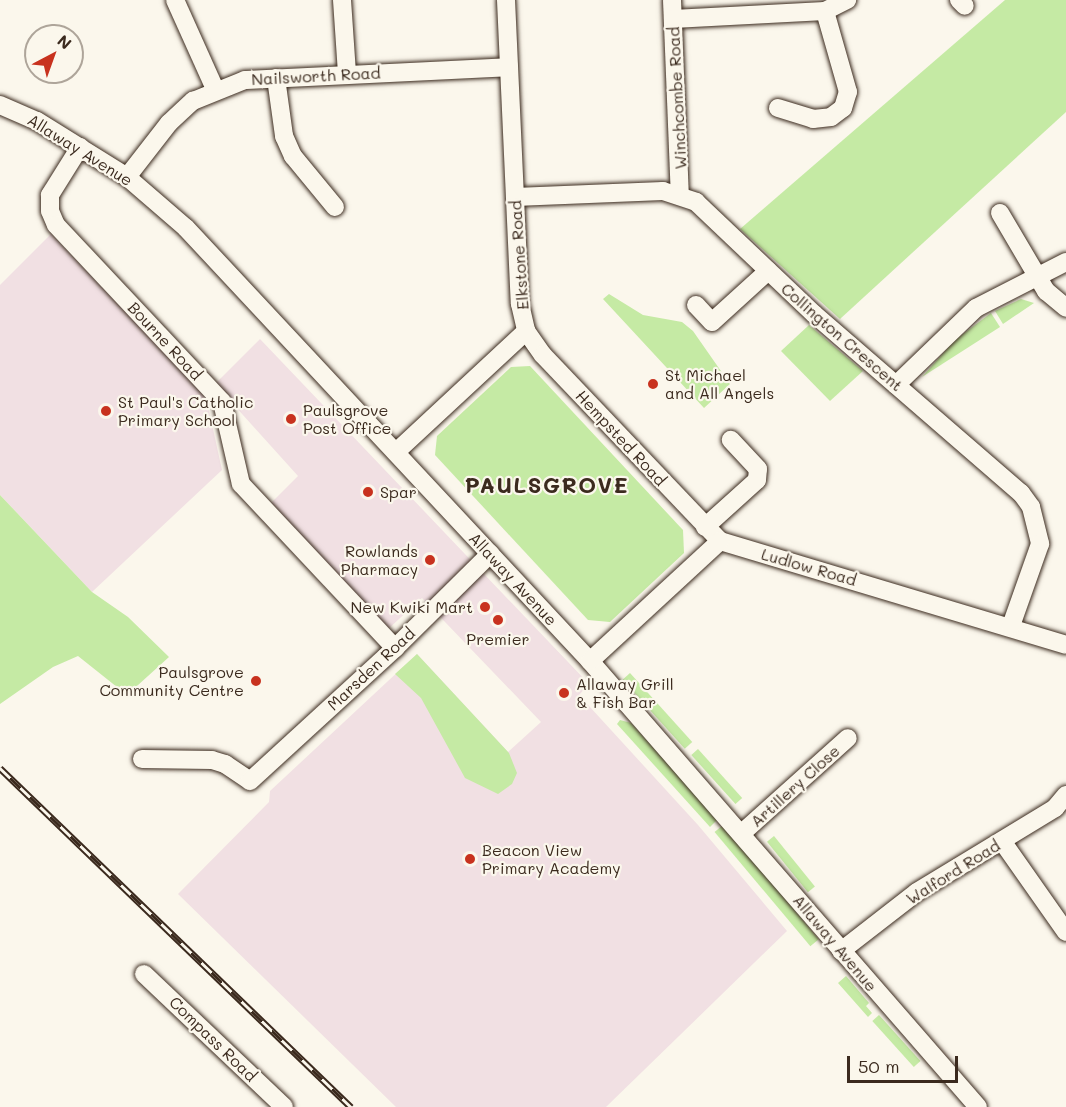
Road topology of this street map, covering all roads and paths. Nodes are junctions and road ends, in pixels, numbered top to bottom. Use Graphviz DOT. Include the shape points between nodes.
graph roads {
  1 [pos="175,0"];
  2 [pos="342,0"];
  3 [pos="506,0"];
  4 [pos="672,0"];
  5 [pos="847,0"];
  6 [pos="825,10"];
  7 [pos="673,19"];
  8 [pos="509,67"];
  9 [pos="346,74"];
  10 [pos="276,78"];
  11 [pos="215,89"];
  12 [pos="0,105"];
  13 [pos="778,108"];
  14 [pos="80,147"];
  15 [pos="127,177"];
  16 [pos="680,195"];
  17 [pos="515,197"];
  18 [pos="335,207"];
  19 [pos="1000,213"];
  20 [pos="1066,262"];
  21 [pos="768,271"];
  22 [pos="1039,276"];
  23 [pos="696,305"];
  24 [pos="1066,308"];
  25 [pos="526,331"];
  26 [pos="896,385"];
  27 [pos="731,440"];
  28 [pos="396,452"];
  29 [pos="705,527"];
  30 [pos="720,541"];
  31 [pos="490,554"];
  32 [pos="1011,626"];
  33 [pos="1066,645"];
  34 [pos="395,648"];
  35 [pos="591,661"];
  36 [pos="848,738"];
  37 [pos="142,759"];
  38 [pos="1066,795"];
  39 [pos="742,833"];
  40 [pos="1002,841"];
  41 [pos="1066,932"];
  42 [pos="841,951"];
  43 [pos="144,974"];
  44 [pos="281,1106"];
  45 [pos="978,1107"];
  1 -- 11 [label="street"];
  2 -- 9 [label="street"];
  3 -- 8 [label="street, Elkstone Road"];
  4 -- 7 [label="street, Winchcombe Road"];
  5 -- 6 [label="street"];
  6 -- 7 [label="street"];
  6 -- 13 [label="street" via="848,92 843,108 831,117 813,119"];
  7 -- 16 [label="street, Winchcombe Road"];
  8 -- 9 [label="street, Nailsworth Road"];
  8 -- 17 [label="street, Elkstone Road"];
  9 -- 10 [label="street, Nailsworth Road"];
  10 -- 11 [label="street, Nailsworth Road" via="245,80"];
  10 -- 18 [label="street" via="284,136 293,156"];
  11 -- 15 [label="street, Nailsworth Road" via="169,123"];
  12 -- 14 [label="street, Allaway Avenue"];
  14 -- 15 [label="street, Allaway Avenue"];
  14 -- 34 [label="street, Bourne Road" via="50,195 56,225 222,402 242,484"];
  15 -- 28 [label="street, Allaway Avenue" via="186,228"];
  16 -- 17 [label="street, Collington Crescent" via="663,191"];
  16 -- 21 [label="street, Collington Crescent" via="696,202"];
  17 -- 25 [label="street, Elkstone Road" via="520,304"];
  19 -- 22 [label="street"];
  20 -- 22 [label="street"];
  21 -- 23 [label="street" via="712,322"];
  21 -- 26 [label="street, Collington Crescent"];
  22 -- 24 [label="street" via="1046,291"];
  22 -- 26 [label="street" via="976,308"];
  25 -- 28 [label="street, Elkstone Road"];
  25 -- 29 [label="street, Hempsted Road" via="543,355"];
  26 -- 32 [label="street, Collington Crescent" via="1021,493 1031,507 1040,544"];
  27 -- 29 [label="street" via="758,469 757,480"];
  28 -- 31 [label="street, Allaway Avenue"];
  29 -- 30 [label="street, Hempsted Road"];
  30 -- 32 [label="street, Ludlow Road"];
  30 -- 35 [label="street"];
  31 -- 34 [label="street, Marsden Road"];
  31 -- 35 [label="street, Allaway Avenue"];
  32 -- 33 [label="street, Ludlow Road"];
  34 -- 37 [label="street, Marsden Road" via="250,781 212,760"];
  35 -- 39 [label="street, Allaway Avenue"];
  36 -- 39 [label="street, Artillery Close"];
  38 -- 40 [label="street, Walford Road" via="1055,808"];
  39 -- 42 [label="street, Allaway Avenue"];
  40 -- 41 [label="street"];
  40 -- 42 [label="street, Walford Road" via="917,892"];
  42 -- 45 [label="street, Allaway Avenue"];
  43 -- 44 [label="street, Compass Road"];
}
